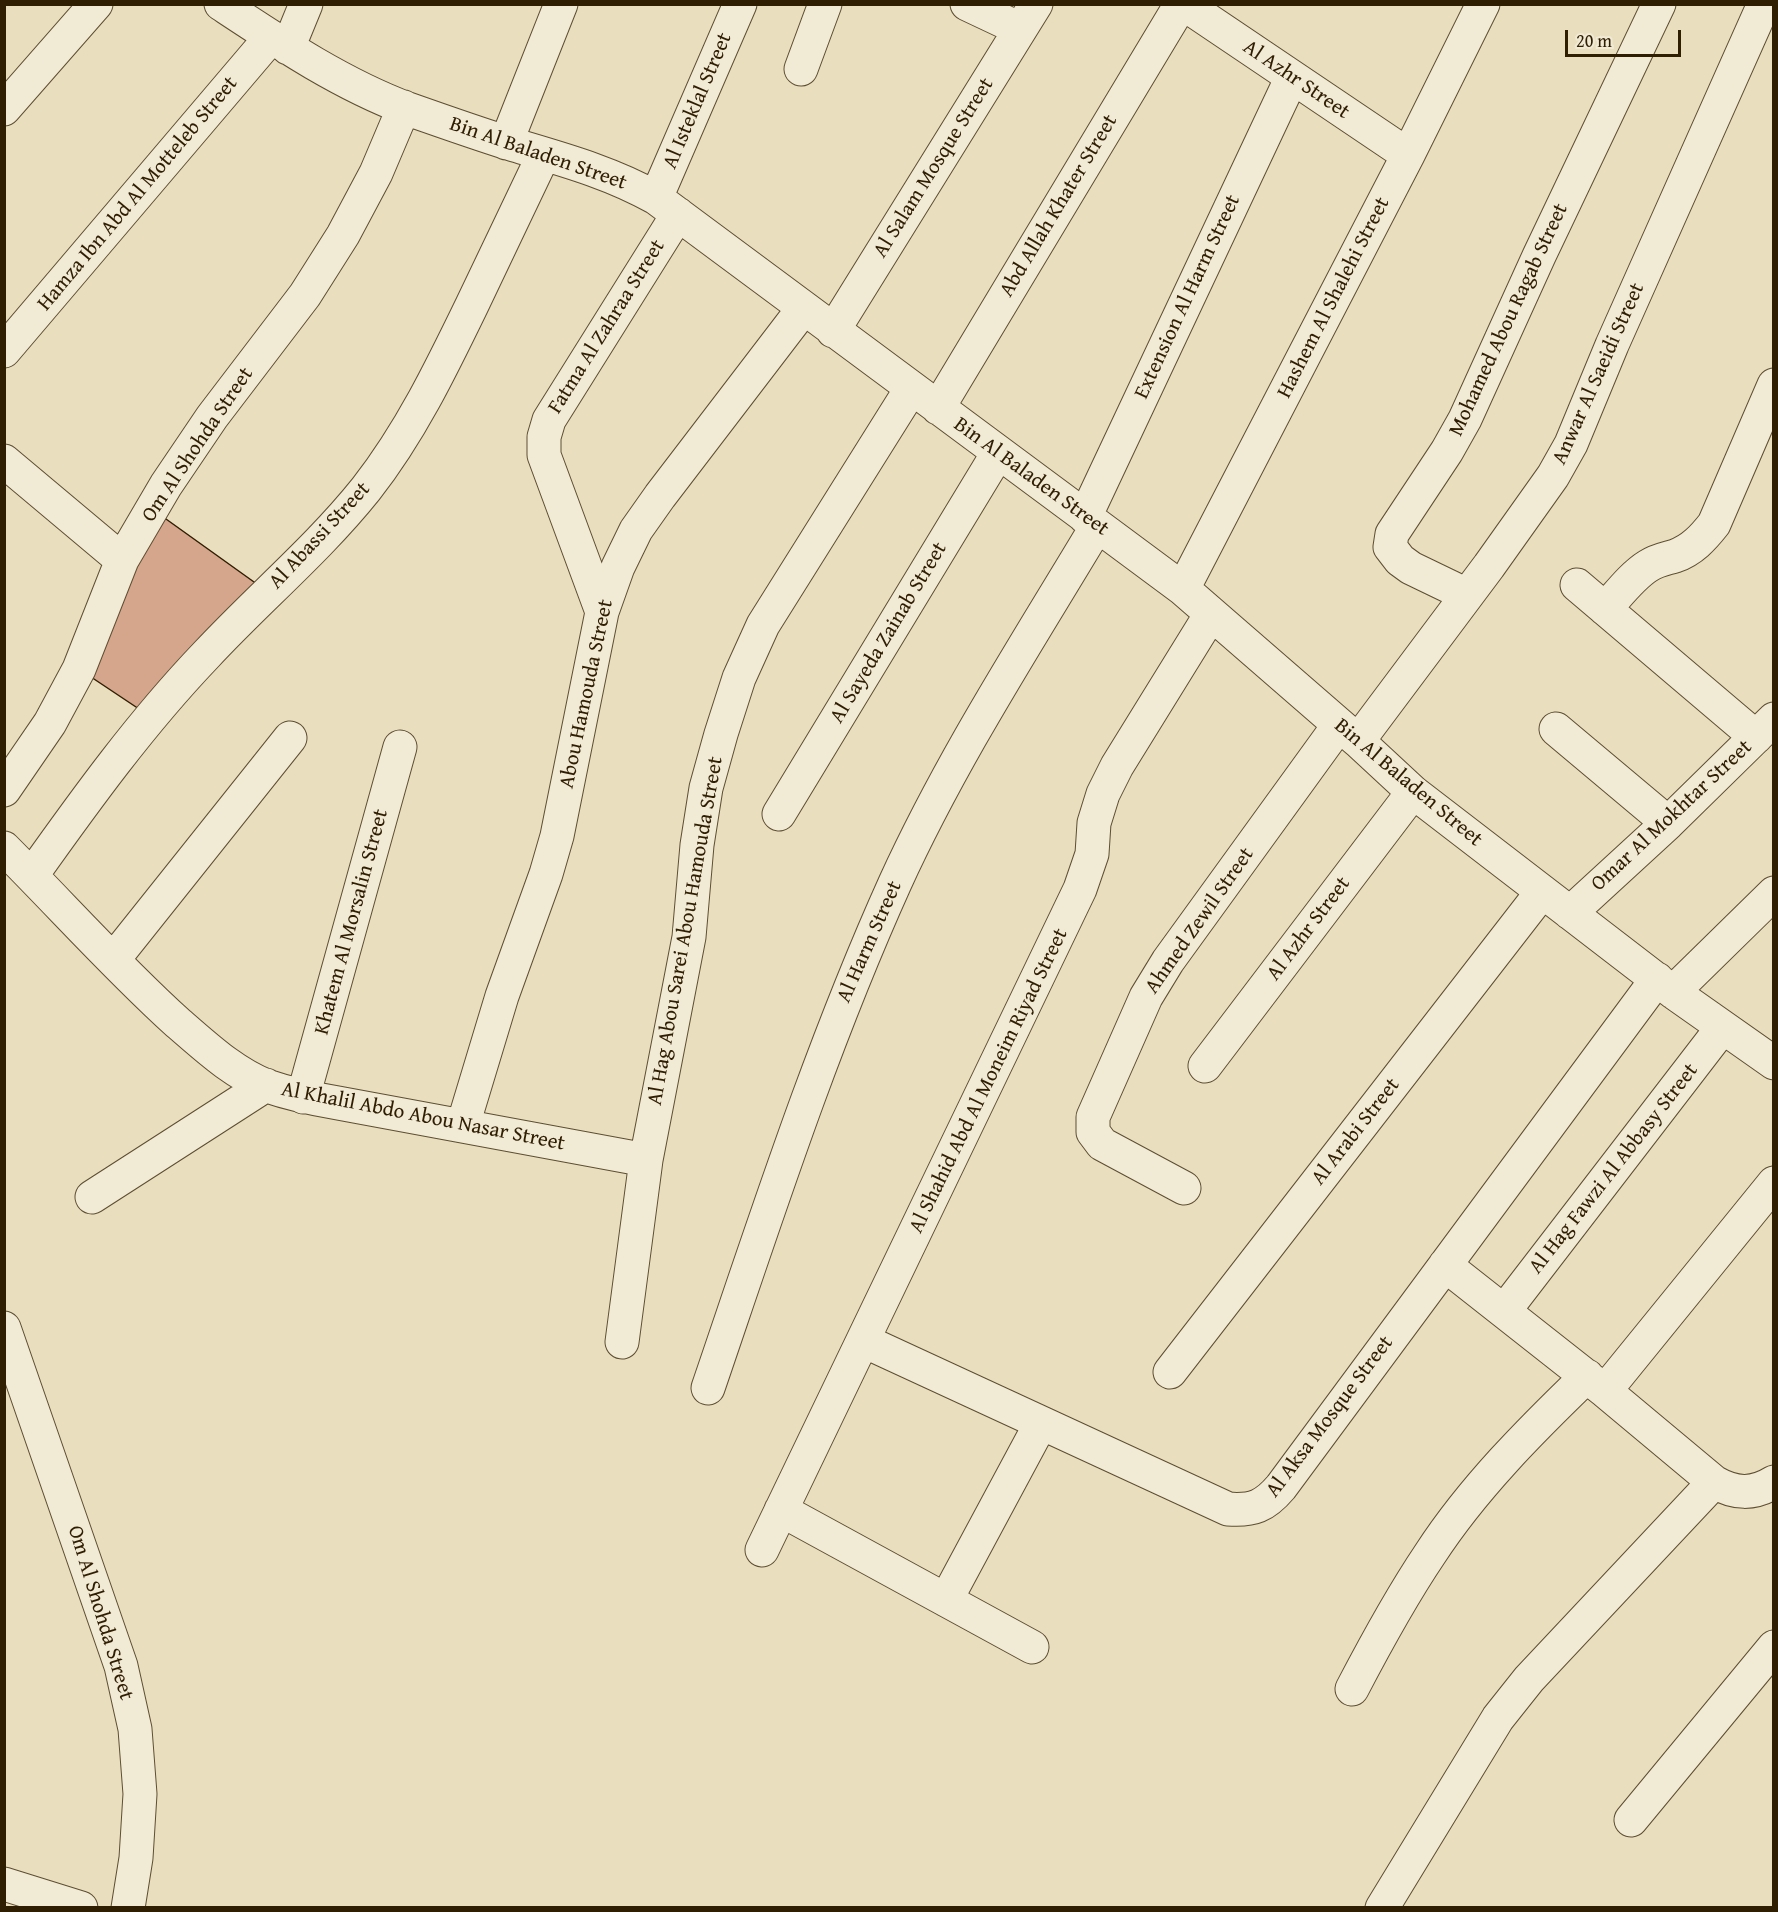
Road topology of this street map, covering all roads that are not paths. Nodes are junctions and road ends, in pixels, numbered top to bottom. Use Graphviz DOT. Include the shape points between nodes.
graph roads {
  1 [pos="96,4"];
  2 [pos="221,4"];
  3 [pos="306,4"];
  4 [pos="740,4"];
  5 [pos="825,4"];
  6 [pos="967,4"];
  7 [pos="1182,4"];
  8 [pos="1659,4"];
  9 [pos="1764,4"];
  10 [pos="550,8"];
  11 [pos="1474,8"];
  12 [pos="1028,17"];
  13 [pos="280,42"];
  14 [pos="801,69"];
  15 [pos="1292,77"];
  16 [pos="404,108"];
  17 [pos="4,109"];
  18 [pos="506,142"];
  19 [pos="544,154"];
  20 [pos="1408,155"];
  21 [pos="667,206"];
  22 [pos="803,309"];
  23 [pos="833,331"];
  24 [pos="4,351"];
  25 [pos="1773,385"];
  26 [pos="911,389"];
  27 [pos="938,408"];
  28 [pos="999,453"];
  29 [pos="7,468"];
  30 [pos="1091,522"];
  31 [pos="122,560"];
  32 [pos="1577,585"];
  33 [pos="1183,589"];
  34 [pos="1467,595"];
  35 [pos="1605,609"];
  36 [pos="602,612"];
  37 [pos="1211,614"];
  38 [pos="1765,728"];
  39 [pos="1557,729"];
  40 [pos="1348,733"];
  41 [pos="290,738"];
  42 [pos="400,747"];
  43 [pos="4,790"];
  44 [pos="1413,792"];
  45 [pos="779,814"];
  46 [pos="1668,823"];
  47 [pos="4,848"];
  48 [pos="32,875"];
  49 [pos="1542,892"];
  50 [pos="1773,893"];
  51 [pos="1570,913"];
  52 [pos="113,960"];
  53 [pos="1665,986"];
  54 [pos="1722,1028"];
  55 [pos="1773,1063"];
  56 [pos="1205,1066"];
  57 [pos="266,1085"];
  58 [pos="303,1096"];
  59 [pos="463,1125"];
  60 [pos="646,1160"];
  61 [pos="1773,1183"];
  62 [pos="1184,1188"];
  63 [pos="92,1197"];
  64 [pos="1444,1264"];
  65 [pos="1505,1310"];
  66 [pos="4,1328"];
  67 [pos="864,1341"];
  68 [pos="622,1342"];
  69 [pos="1170,1372"];
  70 [pos="1596,1384"];
  71 [pos="708,1388"];
  72 [pos="1041,1423"];
  73 [pos="1714,1482"];
  74 [pos="1773,1482"];
  75 [pos="781,1510"];
  76 [pos="762,1550"];
  77 [pos="946,1600"];
  78 [pos="1032,1647"];
  79 [pos="1773,1647"];
  80 [pos="1352,1689"];
  81 [pos="1631,1820"];
  82 [pos="4,1884"];
  83 [pos="81,1908"];
  84 [pos="128,1908"];
  85 [pos="1382,1908"];
  1 -- 17 [label="street"];
  2 -- 13 [label="street, Bin Al Baladen Street"];
  3 -- 13 [label="street, Hamza Ibn Abd Al Motteleb Street"];
  4 -- 21 [label="street, Al Isteklal Street"];
  5 -- 14 [label="street"];
  6 -- 12 [label="street"];
  7 -- 15 [label="street, Al Azhr Street"];
  7 -- 27 [label="street, Abd Allah Khater Street"];
  8 -- 34 [label="street, Mohamed Abou Ragab Street" via="1465,419 1392,534 1390,547 1400,560"];
  9 -- 34 [label="street, Anwar Al Saeidi Street" via="1571,444"];
  10 -- 18 [label="street"];
  11 -- 20 [label="street, Hashem Al Shalehi Street"];
  12 -- 23 [label="street, Al Salam Mosque Street"];
  13 -- 16 [label="street, Bin Al Baladen Street" via="336,76"];
  13 -- 24 [label="street, Hamza Ibn Abd Al Motteleb Street"];
  15 -- 20 [label="street, Al Azhr Street"];
  15 -- 30 [label="street, Extension Al Harm Street"];
  16 -- 18 [label="street, Bin Al Baladen Street"];
  16 -- 31 [label="street, Om Al Shohda Street" via="376,173 337,245 305,295 179,465"];
  18 -- 19 [label="street, Bin Al Baladen Street"];
  19 -- 21 [label="street, Bin Al Baladen Street" via="633,185"];
  19 -- 48 [label="street, Al Abassi Street" via="442,368 407,430 366,489 319,542 204,656 142,726"];
  20 -- 33 [label="street, Hashem Al Shalehi Street"];
  21 -- 22 [label="street, Bin Al Baladen Street"];
  21 -- 36 [label="street, Fatma Al Zahraa Street" via="549,420 544,437 544,455"];
  22 -- 23 [label="street, Bin Al Baladen Street"];
  22 -- 36 [label="street, Abou Hamouda Street" via="636,530"];
  23 -- 26 [label="street, Bin Al Baladen Street"];
  25 -- 35 [label="street" via="1718,514 1704,537 1676,556 1647,567"];
  26 -- 27 [label="street, Bin Al Baladen Street"];
  26 -- 60 [label="street, Al Hag Abou Sarei Abou Hamouda Street" via="763,625 739,678 706,788 689,937"];
  27 -- 28 [label="street, Bin Al Baladen Street"];
  28 -- 30 [label="street, Bin Al Baladen Street"];
  28 -- 45 [label="street, Al Sayeda Zainab Street"];
  29 -- 31 [label="street"];
  30 -- 33 [label="street, Bin Al Baladen Street"];
  30 -- 71 [label="street, Al Harm Street" via="961,752 896,881 842,1006"];
  31 -- 43 [label="street, Om Al Shohda Street" via="79,669 50,723"];
  32 -- 35 [label="street"];
  33 -- 37 [label="street, Bin Al Baladen Street"];
  34 -- 40 [label="street, Anwar Al Saeidi Street"];
  35 -- 38 [label="street"];
  36 -- 59 [label="street, Abou Hamouda Street" via="554,845"];
  37 -- 40 [label="street, Bin Al Baladen Street"];
  37 -- 67 [label="street, Al Shahid Abd Al Moneim Riyad Street" via="1103,794 1094,823 1092,855 1080,889"];
  38 -- 46 [label="street, Omar Al Mokhtar Street"];
  39 -- 46 [label="street"];
  40 -- 44 [label="street, Bin Al Baladen Street"];
  40 -- 62 [label="street, Ahmed Zewil Street" via="1168,961 1146,997 1093,1117 1093,1132 1102,1144"];
  41 -- 52 [label="street"];
  42 -- 58 [label="street, Khatem Al Morsalin Street"];
  44 -- 49 [label="street, Bin Al Baladen Street"];
  44 -- 56 [label="street, Al Azhr Street"];
  46 -- 51 [label="street, Omar Al Mokhtar Street"];
  47 -- 48 [label="street, Al Khalil Abdo Abou Nasar Street"];
  48 -- 52 [label="street, Al Khalil Abdo Abou Nasar Street"];
  49 -- 51 [label="street, Bin Al Baladen Street"];
  49 -- 69 [label="street, Al Arabi Street"];
  50 -- 53 [label="street, Al Aksa Mosque Street"];
  51 -- 53 [label="street, Bin Al Baladen Street"];
  52 -- 57 [label="street, Al Khalil Abdo Abou Nasar Street" via="206,1048"];
  53 -- 54 [label="street, Bin Al Baladen Street"];
  53 -- 64 [label="street, Al Aksa Mosque Street"];
  54 -- 55 [label="street, Bin Al Baladen Street"];
  54 -- 65 [label="street, Al Hag Fawzi Al Abbasy Street"];
  57 -- 58 [label="street, Al Khalil Abdo Abou Nasar Street"];
  57 -- 63 [label="street"];
  58 -- 59 [label="street, Al Khalil Abdo Abou Nasar Street"];
  59 -- 60 [label="street, Al Khalil Abdo Abou Nasar Street"];
  60 -- 68 [label="street, Al Hag Abou Sarei Abou Hamouda Street"];
  61 -- 70 [label="street"];
  64 -- 65 [label="street"];
  64 -- 72 [label="street, Al Aksa Mosque Street" via="1281,1487 1258,1507 1228,1509"];
  65 -- 70 [label="street"];
  66 -- 84 [label="street, Om Al Shohda Street" via="121,1666 135,1729 140,1794"];
  67 -- 72 [label="street, Al Aksa Mosque Street"];
  67 -- 75 [label="street, Al Shahid Abd Al Moneim Riyad Street"];
  70 -- 73 [label="street"];
  70 -- 80 [label="street" via="1531,1431 1478,1490 1437,1543 1389,1619"];
  72 -- 77 [label="street"];
  73 -- 74 [label="street" via="1739,1492 1758,1490"];
  73 -- 85 [label="street" via="1529,1679 1498,1718"];
  75 -- 76 [label="street, Al Shahid Abd Al Moneim Riyad Street"];
  75 -- 77 [label="street"];
  77 -- 78 [label="street"];
  79 -- 81 [label="street"];
  82 -- 83 [label="street"];
}
